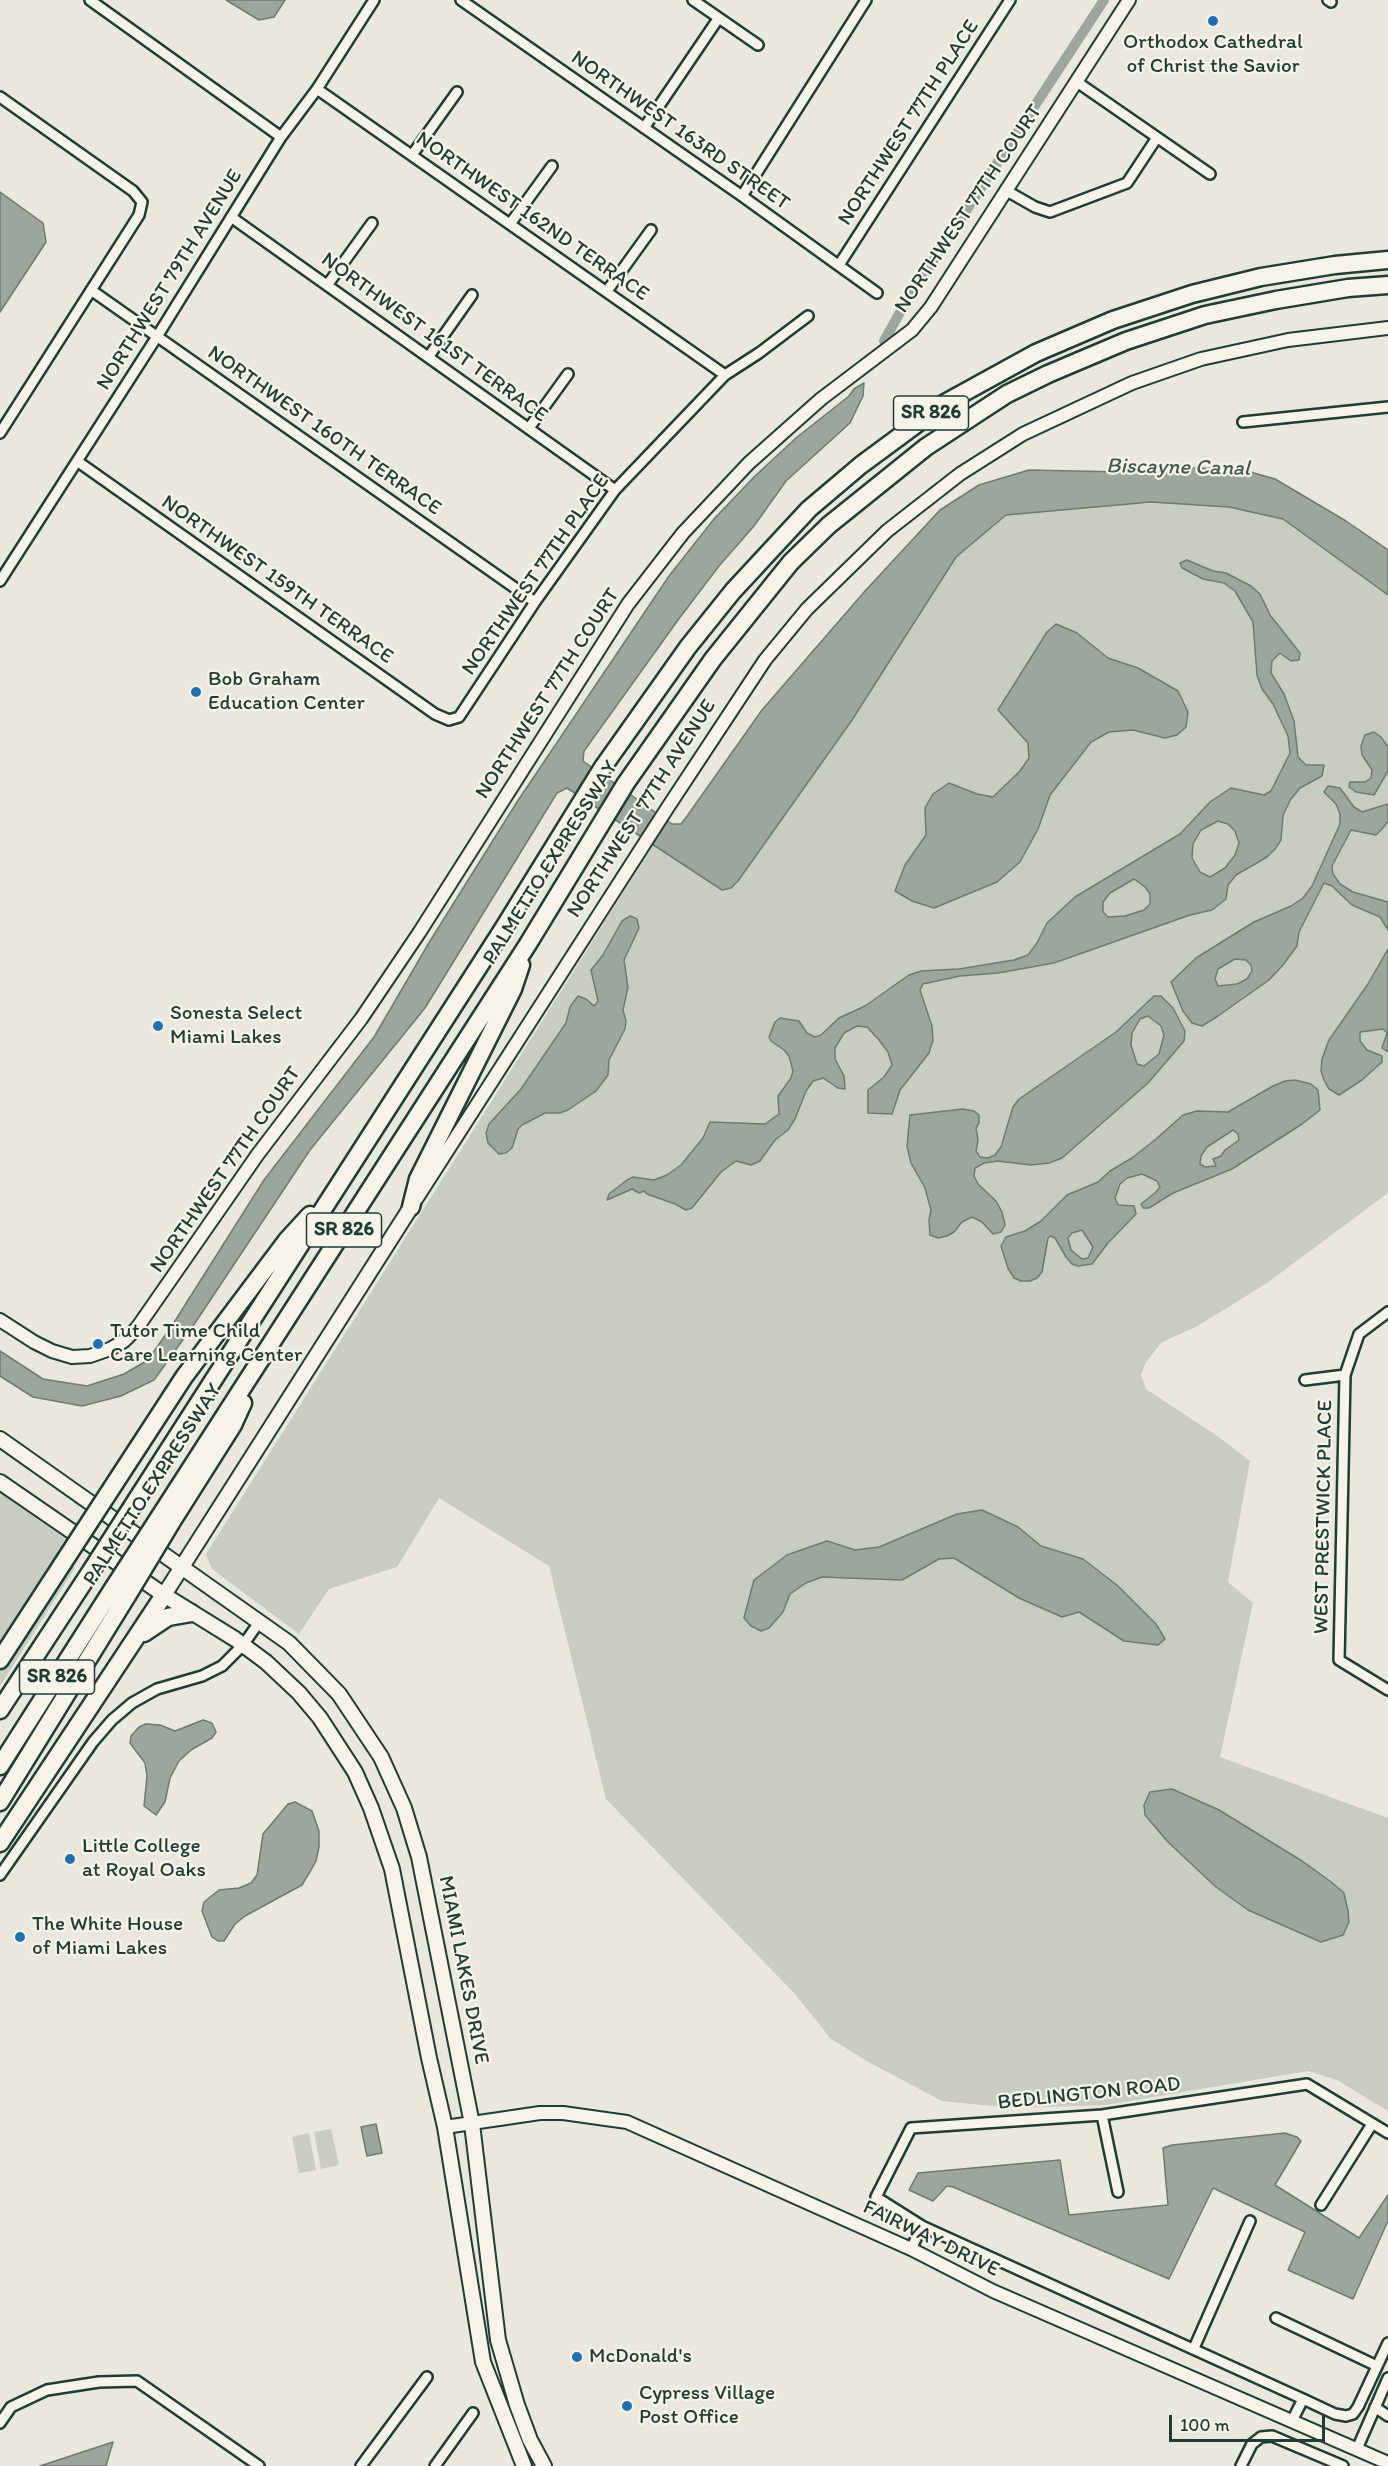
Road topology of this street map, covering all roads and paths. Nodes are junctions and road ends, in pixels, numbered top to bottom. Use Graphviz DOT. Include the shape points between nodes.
graph roads {
  1 [pos="90,0"];
  2 [pos="374,0"];
  3 [pos="461,0"];
  4 [pos="693,0"];
  5 [pos="866,0"];
  6 [pos="1010,0"];
  7 [pos="1129,0"];
  8 [pos="718,19"];
  9 [pos="758,45"];
  10 [pos="1077,82"];
  11 [pos="317,89"];
  12 [pos="457,92"];
  13 [pos="0,97"];
  14 [pos="644,128"];
  15 [pos="281,137"];
  16 [pos="1156,139"];
  17 [pos="412,155"];
  18 [pos="552,166"];
  19 [pos="1210,174"];
  20 [pos="1007,191"];
  21 [pos="742,196"];
  22 [pos="231,217"];
  23 [pos="372,223"];
  24 [pos="510,224"];
  25 [pos="651,230"];
  26 [pos="1388,260"];
  27 [pos="839,265"];
  28 [pos="328,284"];
  29 [pos="1388,285"];
  30 [pos="91,290"];
  31 [pos="607,291"];
  32 [pos="877,293"];
  33 [pos="472,295"];
  34 [pos="808,316"];
  35 [pos="1388,328"];
  36 [pos="158,335"];
  37 [pos="429,356"];
  38 [pos="568,374"];
  39 [pos="725,375"];
  40 [pos="1388,407"];
  41 [pos="1243,422"];
  42 [pos="529,428"];
  43 [pos="0,433"];
  44 [pos="77,461"];
  45 [pos="615,490"];
  46 [pos="0,581"];
  47 [pos="535,602"];
  48 [pos="459,717"];
  49 [pos="528,944"];
  50 [pos="338,1186"];
  51 [pos="411,1207"];
  52 [pos="1388,1312"];
  53 [pos="0,1320"];
  54 [pos="1345,1375"];
  55 [pos="1305,1380"];
  56 [pos="0,1439"];
  57 [pos="0,1482"];
  58 [pos="182,1566"];
  59 [pos="120,1592"];
  60 [pos="164,1595"];
  61 [pos="191,1613"];
  62 [pos="260,1621"];
  63 [pos="138,1636"];
  64 [pos="243,1645"];
  65 [pos="0,1660"];
  66 [pos="1388,1690"];
  67 [pos="0,1710"];
  68 [pos="0,1766"];
  69 [pos="0,1802"];
  70 [pos="0,1843"];
  71 [pos="0,1875"];
  72 [pos="1102,2115"];
  73 [pos="472,2124"];
  74 [pos="1372,2124"];
  75 [pos="445,2127"];
  76 [pos="1388,2133"];
  77 [pos="1118,2192"];
  78 [pos="1321,2205"];
  79 [pos="1250,2221"];
  80 [pos="922,2226"];
  81 [pos="911,2249"];
  82 [pos="1276,2318"];
  83 [pos="1388,2343"];
  84 [pos="1194,2348"];
  85 [pos="1377,2366"];
  86 [pos="427,2377"];
  87 [pos="1388,2378"];
  88 [pos="1303,2398"];
  89 [pos="1375,2406"];
  90 [pos="473,2413"];
  91 [pos="1388,2416"];
  92 [pos="1292,2421"];
  93 [pos="0,2423"];
  94 [pos="1357,2450"];
  95 [pos="1388,2463"];
  96 [pos="259,2466"];
  97 [pos="361,2466"];
  98 [pos="435,2466"];
  99 [pos="524,2466"];
  100 [pos="544,2466"];
  101 [pos="1241,2466"];
  102 [pos="1343,2466"];
  1 -- 15 [label="street"];
  2 -- 11 [label="street, NORTHWEST 79TH AVENUE"];
  3 -- 14 [label="street, NORTHWEST 163RD STREET"];
  4 -- 8 [label="street"];
  5 -- 21 [label="street"];
  6 -- 27 [label="street, NORTHWEST 77TH PLACE"];
  7 -- 10 [label="street, NORTHWEST 77TH COURT"];
  8 -- 9 [label="street"];
  8 -- 14 [label="street"];
  10 -- 16 [label="street"];
  10 -- 20 [label="street, NORTHWEST 77TH COURT"];
  11 -- 15 [label="street, NORTHWEST 79TH AVENUE"];
  11 -- 17 [label="street, NORTHWEST 162ND TERRACE"];
  12 -- 17 [label="street"];
  13 -- 30 [label="street" via="142,202 139,215"];
  14 -- 21 [label="street, NORTHWEST 163RD STREET"];
  15 -- 22 [label="street, NORTHWEST 79TH AVENUE"];
  16 -- 19 [label="street"];
  16 -- 20 [label="street" via="1126,183 1050,212"];
  17 -- 24 [label="street, NORTHWEST 162ND TERRACE"];
  18 -- 24 [label="street"];
  20 -- 53 [label="street, NORTHWEST 77TH COURT" via="912,330 821,399 749,463 683,533 627,604 419,933 137,1328 110,1349 72,1357 34,1342"];
  21 -- 27 [label="street, NORTHWEST 163RD STREET"];
  22 -- 28 [label="street, NORTHWEST 161ST TERRACE"];
  22 -- 36 [label="street, NORTHWEST 79TH AVENUE"];
  23 -- 28 [label="street"];
  24 -- 31 [label="street, NORTHWEST 162ND TERRACE"];
  25 -- 31 [label="street"];
  26 -- 50 [label="highway, PALMETTO EXPRESSWAY / SR 826" via="1272,275 1192,294 1113,320 1036,353 945,404 809,508 688,647 603,767"];
  27 -- 32 [label="street, NORTHWEST 163RD STREET"];
  28 -- 37 [label="street, NORTHWEST 161ST TERRACE"];
  29 -- 49 [label="highway, PALMETTO EXPRESSWAY / SR 826" via="1348,288 1205,315 1126,341 1007,394 943,435 869,491 791,562 713,659 626,783"];
  30 -- 36 [label="street, NORTHWEST 160TH TERRACE"];
  30 -- 43 [label="street"];
  31 -- 39 [label="street, NORTHWEST 162ND TERRACE"];
  33 -- 37 [label="street"];
  34 -- 39 [label="street, NORTHWEST 77TH PLACE"];
  35 -- 51 [label="street, NORTHWEST 77TH AVENUE" via="1288,340 1201,359 1132,383 1023,434 960,474 887,531 807,609 765,660"];
  36 -- 44 [label="street, NORTHWEST 79TH AVENUE"];
  36 -- 47 [label="street, NORTHWEST 160TH TERRACE"];
  37 -- 42 [label="street, NORTHWEST 161ST TERRACE"];
  38 -- 42 [label="street"];
  39 -- 45 [label="street, NORTHWEST 77TH PLACE"];
  40 -- 41 [label="street"];
  42 -- 45 [label="street, NORTHWEST 161ST TERRACE"];
  44 -- 46 [label="street, NORTHWEST 79TH AVENUE"];
  44 -- 48 [label="street, NORTHWEST 159TH TERRACE" via="435,714 449,720"];
  45 -- 47 [label="street, NORTHWEST 77TH PLACE"];
  47 -- 48 [label="street, NORTHWEST 77TH PLACE"];
  49 -- 51 [label="highway" via="513,989 418,1179"];
  49 -- 59 [label="highway, PALMETTO EXPRESSWAY / SR 826, bridge" via="275,1336"];
  50 -- 65 [label="highway, bridge" via="287,1240 184,1377"];
  50 -- 67 [label="highway, PALMETTO EXPRESSWAY / SR 826, bridge"];
  51 -- 58 [label="main road, NORTHWEST 77TH AVENUE"];
  52 -- 54 [label="street, WEST PRESTWICK PLACE" via="1359,1334"];
  54 -- 55 [label="street, WEST PRESTWICK PLACE"];
  54 -- 66 [label="street, WEST PRESTWICK PLACE" via="1339,1660"];
  56 -- 58 [label="main road, MIAMI LAKES DRIVE"];
  57 -- 60 [label="main road"];
  58 -- 60 [label="main road, NORTHWEST 77TH AVENUE"];
  58 -- 62 [label="main road, MIAMI LAKES DRIVE"];
  59 -- 68 [label="highway, PALMETTO EXPRESSWAY / SR 826"];
  59 -- 69 [label="highway"];
  60 -- 61 [label="main road"];
  60 -- 63 [label="highway"];
  61 -- 63 [label="highway" via="168,1617"];
  61 -- 64 [label="main road"];
  62 -- 64 [label="street"];
  62 -- 73 [label="main road, MIAMI LAKES DRIVE" via="299,1652 339,1694 371,1740 397,1791 419,1857"];
  63 -- 70 [label="highway"];
  64 -- 71 [label="street" via="219,1668 160,1687 112,1720"];
  64 -- 75 [label="main road" via="289,1683 320,1718 365,1792 392,1869"];
  72 -- 74 [label="street, BEDLINGTON ROAD" via="1307,2084"];
  72 -- 77 [label="street"];
  72 -- 80 [label="street, BEDLINGTON ROAD" via="911,2128 876,2197"];
  73 -- 75 [label="street, FAIRWAY DRIVE"];
  73 -- 81 [label="street, FAIRWAY DRIVE" via="540,2113 627,2122"];
  73 -- 100 [label="main road, MIAMI LAKES DRIVE" via="498,2340 516,2405"];
  74 -- 76 [label="street, BEDLINGTON ROAD"];
  74 -- 78 [label="street"];
  75 -- 99 [label="main road" via="483,2362"];
  79 -- 84 [label="street"];
  80 -- 81 [label="street"];
  80 -- 84 [label="street, BEDLINGTON ROAD"];
  81 -- 92 [label="street, FAIRWAY DRIVE" via="993,2292"];
  82 -- 85 [label="street"];
  83 -- 85 [label="street, BEDLINGTON ROAD"];
  84 -- 88 [label="street, BEDLINGTON ROAD"];
  85 -- 88 [label="street, BEDLINGTON ROAD" via="1353,2414 1335,2414"];
  86 -- 97 [label="street"];
  87 -- 89 [label="street"];
  88 -- 92 [label="street"];
  89 -- 91 [label="street"];
  89 -- 94 [label="street"];
  90 -- 98 [label="street"];
  92 -- 94 [label="street, FAIRWAY DRIVE"];
  93 -- 96 [label="street" via="11,2407 47,2390 137,2381"];
  94 -- 95 [label="street, FAIRWAY DRIVE"];
  101 -- 102 [label="street" via="1252,2444 1261,2437 1272,2436"];
}
